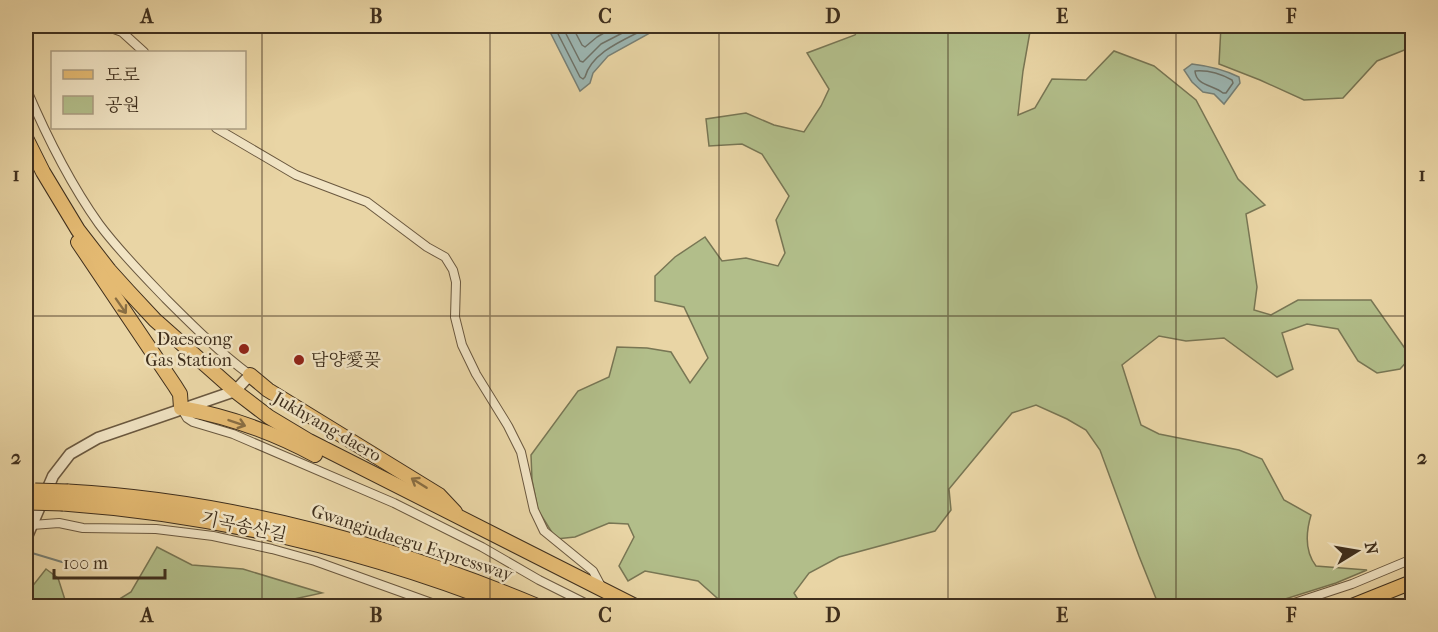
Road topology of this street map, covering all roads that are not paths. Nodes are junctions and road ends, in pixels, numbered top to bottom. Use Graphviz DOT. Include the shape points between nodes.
graph roads {
  1 [pos="106,26"];
  2 [pos="143,51"];
  3 [pos="26,88"];
  4 [pos="218,129"];
  5 [pos="26,138"];
  6 [pos="60,201"];
  7 [pos="250,375"];
  8 [pos="235,391"];
  9 [pos="181,408"];
  10 [pos="407,492"];
  11 [pos="28,497"];
  12 [pos="66,498"];
  13 [pos="463,520"];
  14 [pos="32,525"];
  15 [pos="26,539"];
  16 [pos="1413,559"];
  17 [pos="1413,582"];
  18 [pos="603,591"];
  19 [pos="1413,604"];
  20 [pos="440,606"];
  21 [pos="508,606"];
  22 [pos="536,606"];
  23 [pos="591,606"];
  24 [pos="635,606"];
  25 [pos="1285,606"];
  26 [pos="1352,606"];
  27 [pos="1405,606"];
  1 -- 2 [label="street" via="122,32"];
  3 -- 7 [label="street" via="40,122 100,225 135,268 191,325"];
  4 -- 18 [label="street" via="296,175 367,202 445,257 456,282 455,318 462,345 521,452 534,510 544,531 593,571"];
  5 -- 6 [label="main road, Jukhyang-daero"];
  6 -- 8 [label="main road, Jukhyang-daero" via="109,270 155,320"];
  6 -- 9 [label="main road, one-way" via="87,258 180,394"];
  7 -- 8 [label="street"];
  13 -- 7 [label="main road, one-way" via="439,495 268,390"];
  8 -- 9 [label="street"];
  8 -- 10 [label="main road, Jukhyang-daero" via="309,441"];
  9 -- 10 [label="main road, one-way" via="274,436 379,486"];
  9 -- 14 [label="street" via="98,438 70,454 53,476"];
  9 -- 23 [label="street" via="193,422 243,438 394,503"];
  10 -- 13 [label="main road, Jukhyang-daero"];
  11 -- 12 [label="highway, Gwangjudaegu Expressway, bridge"];
  12 -- 21 [label="highway, Gwangjudaegu Expressway" via="301,538"];
  12 -- 22 [label="highway, Gwangjudaegu Expressway" via="110,495 177,503 302,527 414,561"];
  13 -- 18 [label="main road, Jukhyang-daero"];
  14 -- 15 [label="street"];
  14 -- 20 [label="street, 기곡송산길" via="59,523 82,528 156,529 213,536 315,561"];
  16 -- 25 [label="street"];
  17 -- 26 [label="main road"];
  18 -- 24 [label="main road, Jukhyang-daero"];
  19 -- 27 [label="street"];
}
